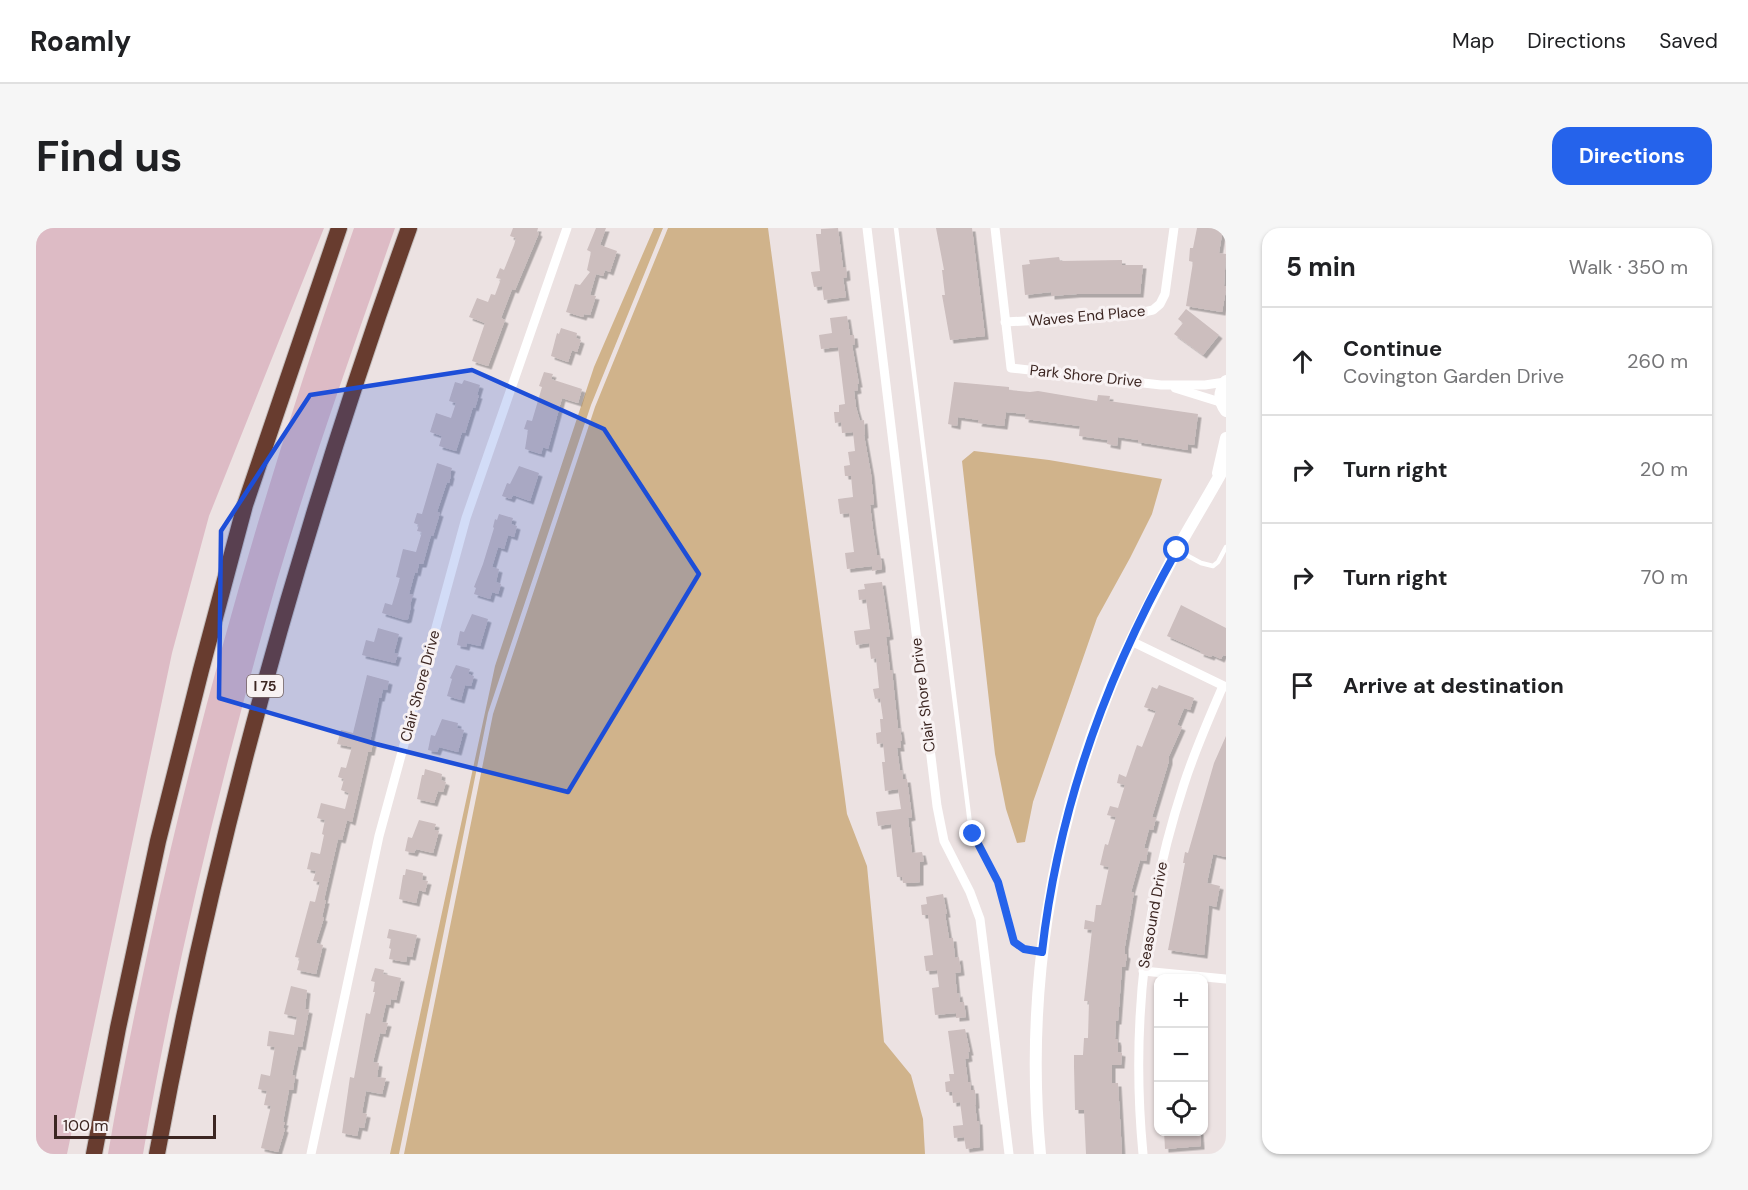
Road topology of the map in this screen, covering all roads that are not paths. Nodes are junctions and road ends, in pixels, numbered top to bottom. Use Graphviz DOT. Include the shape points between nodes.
graph roads {
  1 [pos="339,228"];
  2 [pos="409,228"];
  3 [pos="567,228"];
  4 [pos="867,228"];
  5 [pos="896,228"];
  6 [pos="994,228"];
  7 [pos="1174,228"];
  8 [pos="1005,322"];
  9 [pos="1226,381"];
  10 [pos="1161,385"];
  11 [pos="1224,411"];
  12 [pos="1226,438"];
  13 [pos="1226,464"];
  14 [pos="1215,485"];
  15 [pos="1226,547"];
  16 [pos="1177,550"];
  17 [pos="1131,641"];
  18 [pos="1224,687"];
  19 [pos="1042,952"];
  20 [pos="1143,971"];
  21 [pos="1226,980"];
  22 [pos="94,1154"];
  23 [pos="157,1154"];
  24 [pos="311,1154"];
  25 [pos="1009,1154"];
  26 [pos="1040,1154"];
  27 [pos="1143,1154"];
  1 -- 22 [label="highway" via="245,505 201,670 155,852"];
  2 -- 23 [label="highway, I 75" via="344,415 282,618 201,937"];
  3 -- 24 [label="street, Clair Shore Drive" via="466,518 379,836"];
  4 -- 25 [label="street, Clair Shore Drive" via="937,806 944,841 980,919"];
  5 -- 19 [label="lane" via="967,811 973,834 998,882 1014,942 1024,949"];
  6 -- 8 [label="street"];
  7 -- 8 [label="street, Waves End Place" via="1165,294 1153,310 1130,315"];
  8 -- 10 [label="street, Park Shore Drive" via="1011,368"];
  9 -- 10 [label="street, Park Shore Drive"];
  9 -- 11 [label="street" via="1221,390"];
  10 -- 11 [label="street, Park Shore Drive"];
  12 -- 14 [label="street"];
  13 -- 14 [label="street"];
  14 -- 16 [label="street"];
  15 -- 16 [label="lane" via="1213,566"];
  16 -- 17 [label="street"];
  17 -- 18 [label="street"];
  17 -- 19 [label="street" via="1090,739 1075,790 1053,880"];
  18 -- 20 [label="street, Seasound Drive" via="1196,749 1173,820 1156,890"];
  19 -- 26 [label="street" via="1036,1085"];
  20 -- 21 [label="street"];
  20 -- 27 [label="street, Seasound Drive" via="1139,1011"];
}
